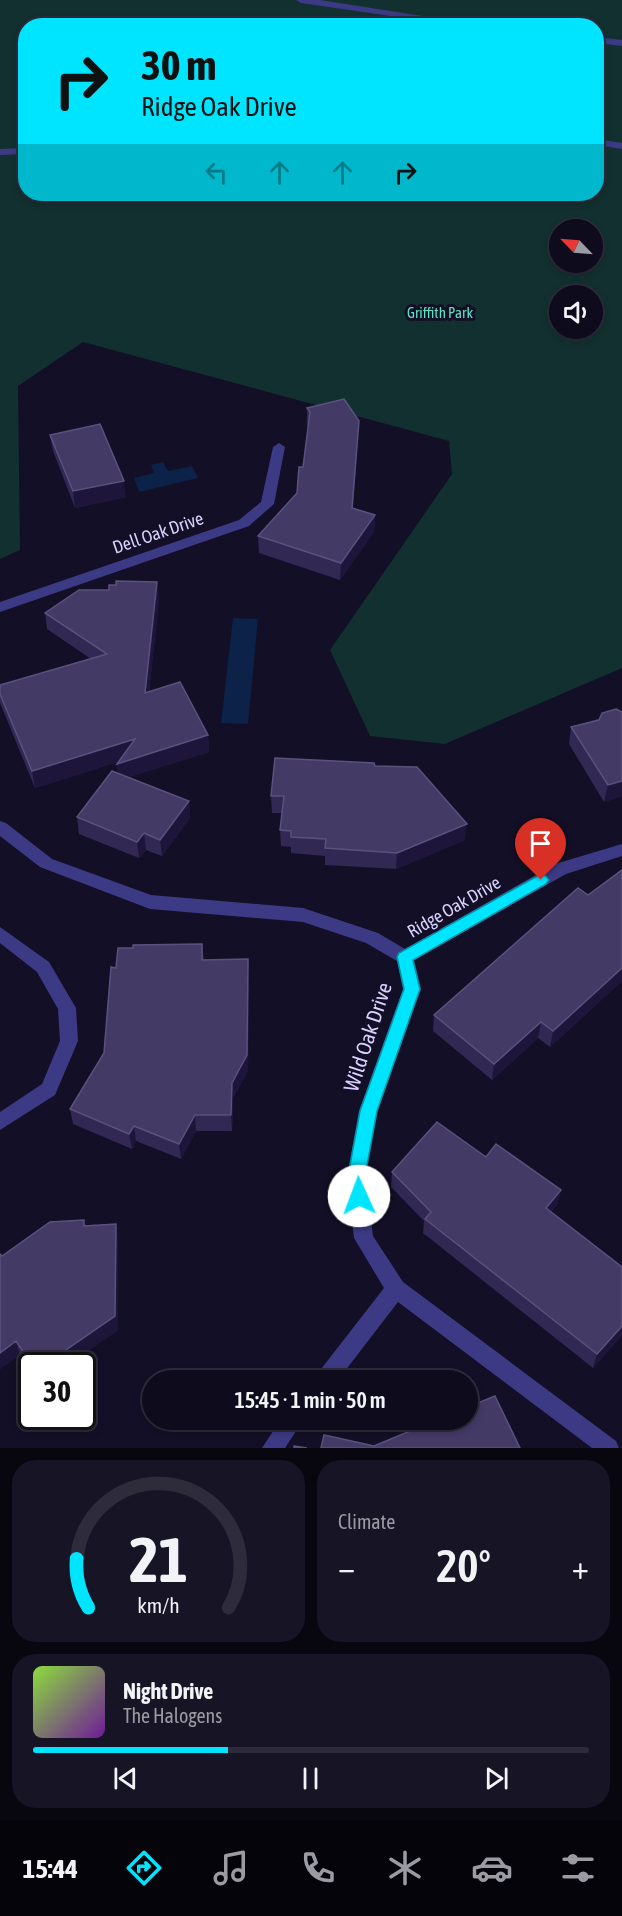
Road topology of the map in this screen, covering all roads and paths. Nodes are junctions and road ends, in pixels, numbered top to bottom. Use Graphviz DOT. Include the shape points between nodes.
graph roads {
  1 [pos="301,0"];
  2 [pos="427,18"];
  3 [pos="604,41"];
  4 [pos="622,43"];
  5 [pos="604,143"];
  6 [pos="622,146"];
  7 [pos="18,151"];
  8 [pos="0,152"];
  9 [pos="279,447"];
  10 [pos="0,607"];
  11 [pos="0,827"];
  12 [pos="622,850"];
  13 [pos="0,934"];
  14 [pos="405,957"];
  15 [pos="0,1122"];
  16 [pos="396,1289"];
  17 [pos="333,1370"];
  18 [pos="286,1430"];
  19 [pos="272,1448"];
  20 [pos="609,1448"];
  1 -- 2 [label="street"];
  3 -- 4 [label="street"];
  5 -- 6 [label="street"];
  7 -- 8 [label="street"];
  9 -- 10 [label="street, Dell Oak Drive" via="267,504 244,523"];
  11 -- 14 [label="street" via="46,863 150,902 303,915 372,938"];
  12 -- 14 [label="street, Ridge Oak Drive" via="561,869"];
  13 -- 15 [label="street" via="44,967 67,1008 69,1041 49,1089"];
  14 -- 16 [label="street, Wild Oak Drive" via="412,989 368,1111 356,1176 364,1238"];
  16 -- 17 [label="street"];
  16 -- 20 [label="street, Wild Oak Drive"];
  18 -- 19 [label="street"];
}
